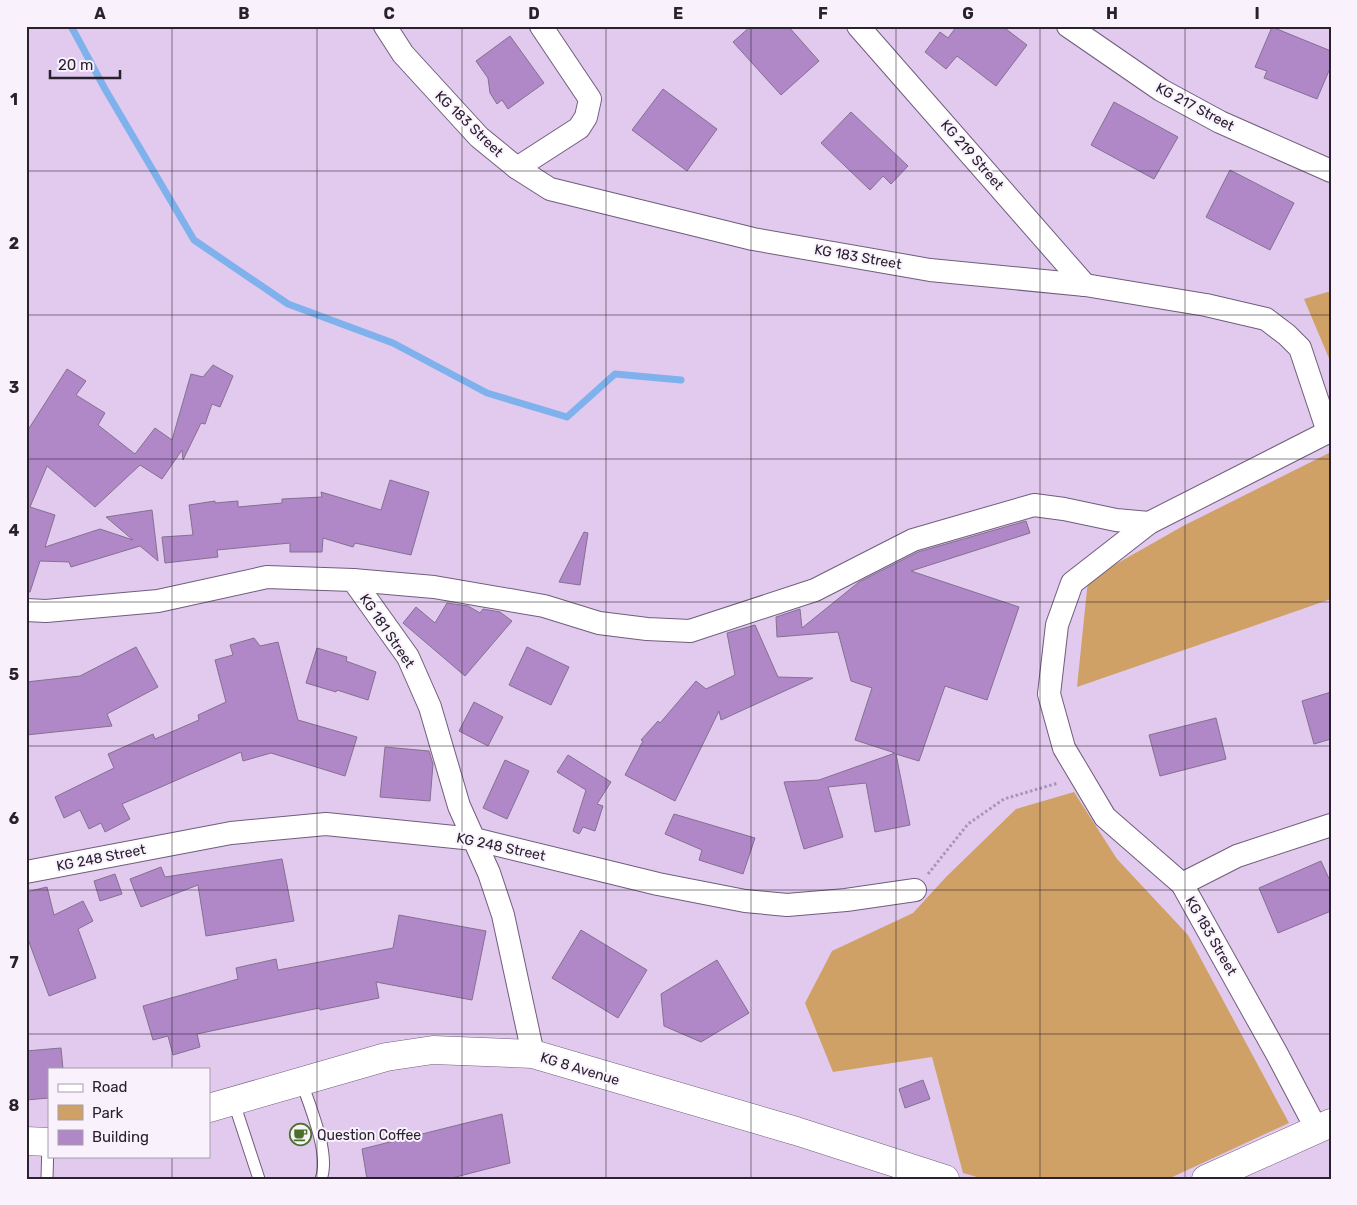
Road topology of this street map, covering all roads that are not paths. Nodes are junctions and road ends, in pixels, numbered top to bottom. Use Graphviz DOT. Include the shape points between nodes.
graph roads {
  1 [pos="385,26"];
  2 [pos="541,26"];
  3 [pos="858,26"];
  4 [pos="1068,26"];
  5 [pos="517,168"];
  6 [pos="1331,171"];
  7 [pos="1085,285"];
  8 [pos="1329,433"];
  9 [pos="1149,523"];
  10 [pos="353,580"];
  11 [pos="26,610"];
  12 [pos="1331,825"];
  13 [pos="474,838"];
  14 [pos="26,872"];
  15 [pos="1182,884"];
  16 [pos="915,890"];
  17 [pos="533,1054"];
  18 [pos="301,1080"];
  19 [pos="221,1104"];
  20 [pos="1324,1126"];
  21 [pos="41,1142"];
  22 [pos="47,1179"];
  23 [pos="259,1179"];
  24 [pos="321,1179"];
  25 [pos="945,1179"];
  26 [pos="1206,1179"];
  1 -- 5 [label="street, KG 183 Street" via="403,54 436,92 479,137"];
  2 -- 5 [label="street" via="590,99 586,117 579,128"];
  3 -- 7 [label="street, KG 219 Street"];
  4 -- 6 [label="street, KG 217 Street" via="1161,90 1220,122"];
  5 -- 7 [label="street, KG 183 Street" via="550,190 754,239 930,270"];
  7 -- 8 [label="street, KG 183 Street" via="1206,305 1266,320 1300,348"];
  8 -- 9 [label="street"];
  9 -- 10 [label="street" via="1034,506 913,540 815,590 690,630 599,623 544,606 434,586"];
  9 -- 15 [label="street" via="1072,583 1056,625 1049,694 1064,748 1105,817"];
  10 -- 11 [label="street, KG 181 Street" via="267,578 216,586 158,601"];
  10 -- 13 [label="street, KG 181 Street" via="408,657 430,707 459,806"];
  12 -- 15 [label="street, KG 183 Street" via="1237,856"];
  13 -- 14 [label="street, KG 248 Street" via="326,824 231,833"];
  13 -- 16 [label="street, KG 248 Street" via="658,884 745,901 787,905"];
  13 -- 17 [label="street, KG 181 Street" via="503,915"];
  15 -- 20 [label="street, KG 183 Street" via="1277,1054"];
  17 -- 18 [label="street, KG 8 Avenue" via="433,1050 386,1056"];
  17 -- 25 [label="street, KG 8 Avenue" via="796,1131"];
  18 -- 19 [label="street, KG 8 Avenue"];
  18 -- 24 [label="lane" via="320,1141 325,1169"];
  19 -- 23 [label="lane"];
  20 -- 26 [label="street"];
  21 -- 22 [label="lane"];
}
